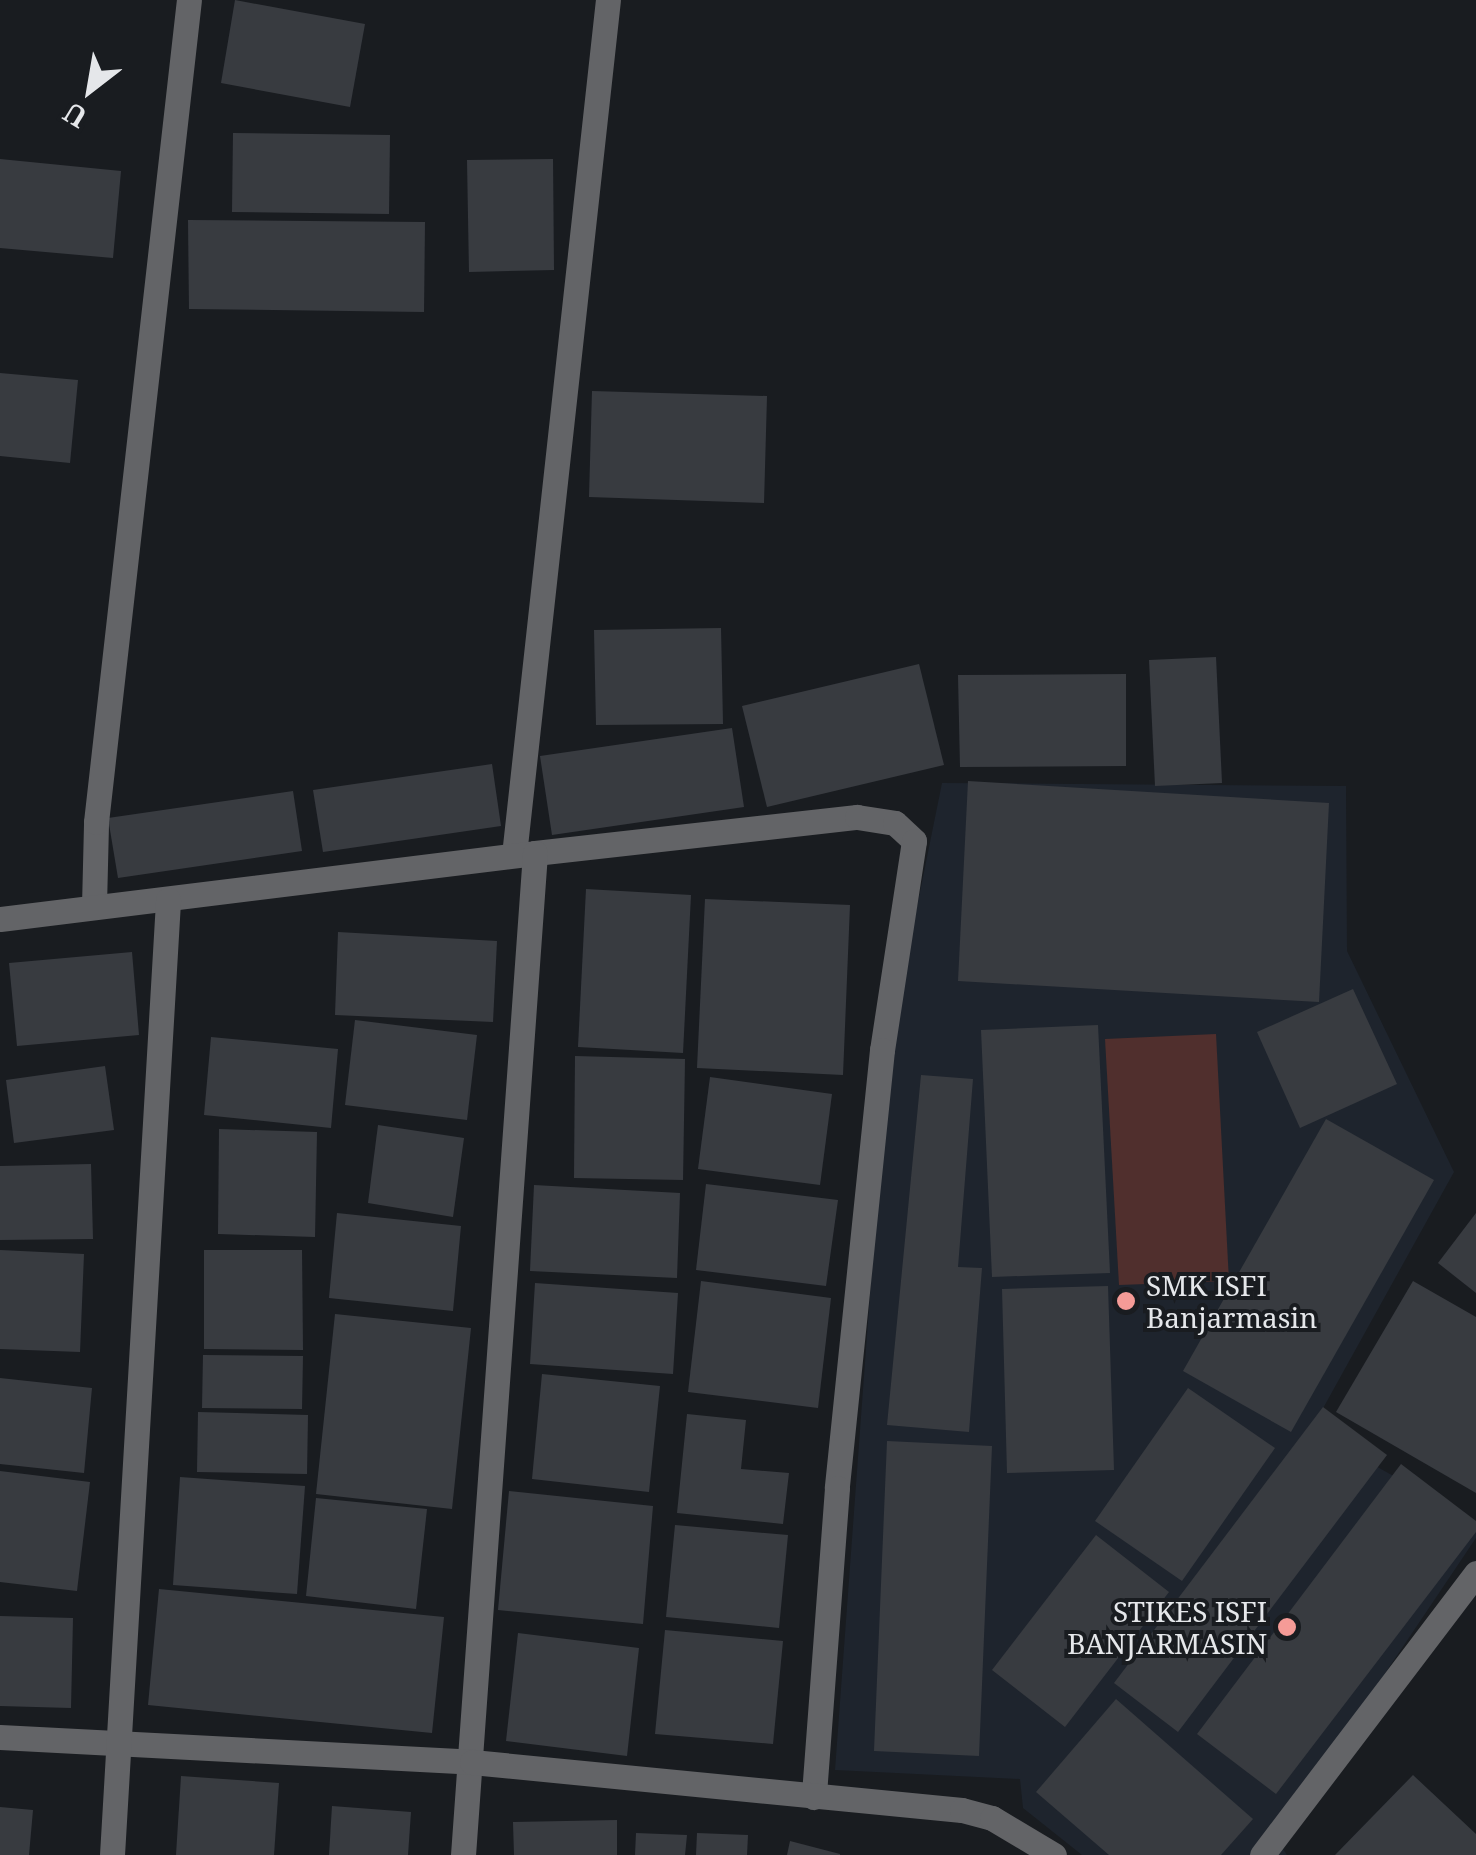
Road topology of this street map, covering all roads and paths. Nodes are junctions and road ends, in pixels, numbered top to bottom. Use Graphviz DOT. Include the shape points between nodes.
graph roads {
  1 [pos="188,0"];
  2 [pos="608,0"];
  3 [pos="524,854"];
  4 [pos="168,900"];
  5 [pos="94,906"];
  6 [pos="0,919"];
  7 [pos="1476,1573"];
  8 [pos="0,1738"];
  9 [pos="122,1742"];
  10 [pos="472,1762"];
  11 [pos="814,1797"];
  12 [pos="112,1855"];
  13 [pos="463,1855"];
  14 [pos="1054,1855"];
  15 [pos="1262,1855"];
  1 -- 5 [label="street" via="96,822"];
  2 -- 3 [label="street"];
  3 -- 4 [label="street"];
  3 -- 10 [label="street"];
  3 -- 11 [label="street" via="858,816 895,822 914,841 880,1069"];
  4 -- 5 [label="street"];
  4 -- 9 [label="street"];
  5 -- 6 [label="street"];
  7 -- 15 [label="street"];
  8 -- 9 [label="street"];
  9 -- 10 [label="street"];
  9 -- 12 [label="street"];
  10 -- 11 [label="street"];
  10 -- 13 [label="street"];
  11 -- 14 [label="street" via="962,1810 992,1818"];
}
